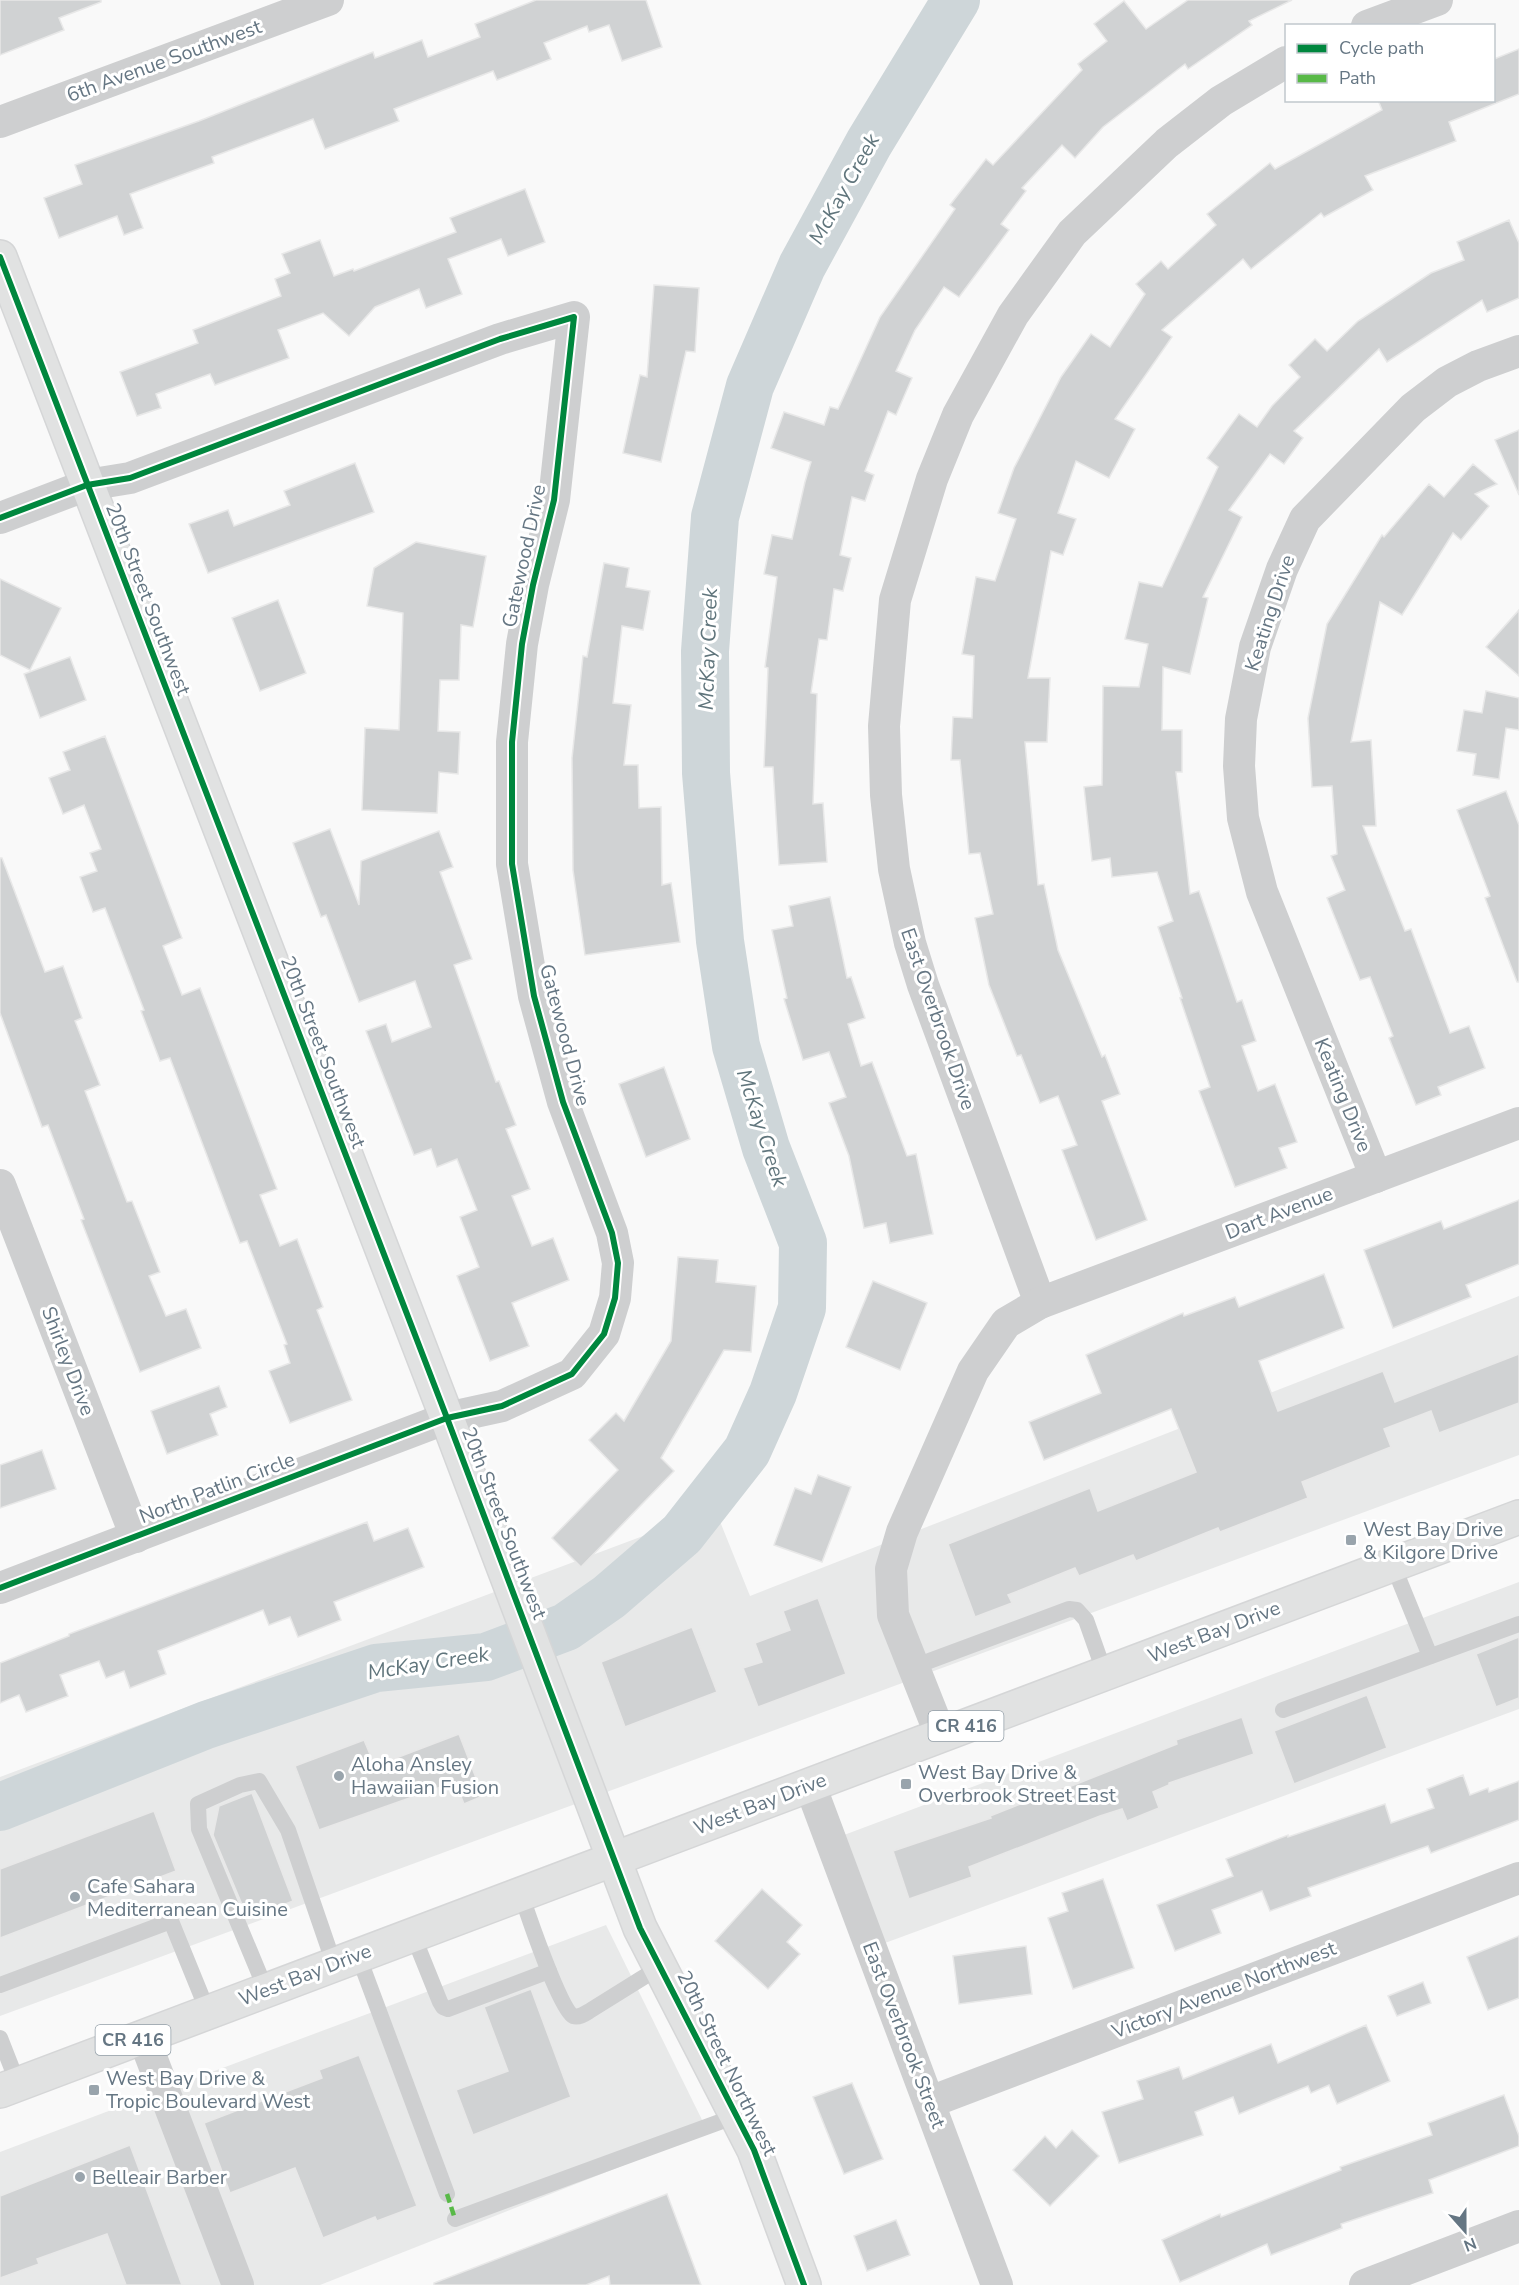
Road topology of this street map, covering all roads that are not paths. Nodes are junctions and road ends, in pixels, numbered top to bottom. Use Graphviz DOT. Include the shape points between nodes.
graph roads {
  1 [pos="328,0"];
  2 [pos="1437,0"];
  3 [pos="1372,24"];
  4 [pos="1285,63"];
  5 [pos="0,122"];
  6 [pos="0,257"];
  7 [pos="1519,351"];
  8 [pos="87,485"];
  9 [pos="0,518"];
  10 [pos="1519,1123"];
  11 [pos="1376,1177"];
  12 [pos="0,1185"];
  13 [pos="7,1226"];
  14 [pos="1040,1304"];
  15 [pos="447,1418"];
  16 [pos="1519,1517"];
  17 [pos="136,1537"];
  18 [pos="1393,1565"];
  19 [pos="0,1588"];
  20 [pos="1519,1624"];
  21 [pos="1430,1656"];
  22 [pos="914,1667"];
  23 [pos="1105,1674"];
  24 [pos="1282,1710"];
  25 [pos="941,1736"];
  26 [pos="810,1785"];
  27 [pos="614,1859"];
  28 [pos="1519,1878"];
  29 [pos="521,1894"];
  30 [pos="413,1935"];
  31 [pos="346,1960"];
  32 [pos="660,1967"];
  33 [pos="549,1971"];
  34 [pos="0,1985"];
  35 [pos="266,1990"];
  36 [pos="208,2012"];
  37 [pos="143,2036"];
  38 [pos="0,2038"];
  39 [pos="9,2088"];
  40 [pos="930,2102"];
  41 [pos="736,2116"];
  42 [pos="447,2194"];
  43 [pos="455,2219"];
  44 [pos="1519,2226"];
  45 [pos="238,2285"];
  46 [pos="804,2285"];
  47 [pos="997,2285"];
  48 [pos="1365,2285"];
  1 -- 5 [label="street, 6th Avenue Southwest"];
  2 -- 3 [label="street"];
  4 -- 14 [label="street, East Overbrook Drive" via="1221,101 1167,143 1071,233 1013,315 958,415 932,479 895,600 884,726 894,869 923,985"];
  6 -- 8 [label="street, 20th Street Southwest"];
  7 -- 11 [label="street, Keating Drive" via="1447,382 1413,408 1305,519 1282,569 1255,647 1241,719 1243,818 1262,892"];
  8 -- 9 [label="street"];
  8 -- 15 [label="street, 20th Street Southwest"];
  8 -- 15 [label="street, Gatewood Drive" via="130,478 500,339 574,317 554,500 522,644 512,742 512,864 537,1007 563,1102 612,1233 618,1263 615,1298 604,1334 572,1374 502,1406"];
  10 -- 11 [label="street, Dart Avenue"];
  11 -- 14 [label="street, Dart Avenue"];
  12 -- 13 [label="street, Shirley Drive"];
  13 -- 17 [label="street, Shirley Drive"];
  14 -- 22 [label="street" via="1006,1323 974,1371 902,1532 891,1569 893,1615"];
  15 -- 17 [label="street, North Patlin Circle"];
  15 -- 27 [label="street, 20th Street Southwest"];
  16 -- 18 [label="street, West Bay Drive / CR 416"];
  17 -- 19 [label="street, North Patlin Circle"];
  18 -- 21 [label="lane"];
  18 -- 23 [label="street, West Bay Drive / CR 416"];
  20 -- 21 [label="lane"];
  21 -- 24 [label="lane"];
  22 -- 23 [label="lane" via="1069,1608 1086,1620"];
  22 -- 25 [label="street"];
  23 -- 25 [label="street, West Bay Drive / CR 416"];
  25 -- 26 [label="street, West Bay Drive / CR 416"];
  26 -- 27 [label="street, West Bay Drive / CR 416"];
  26 -- 40 [label="street, East Overbrook Street"];
  27 -- 29 [label="street, West Bay Drive / CR 416"];
  27 -- 32 [label="street, 20th Street Northwest" via="640,1928"];
  28 -- 40 [label="street, Victory Avenue Northwest"];
  29 -- 30 [label="street, West Bay Drive / CR 416"];
  29 -- 33 [label="lane"];
  30 -- 31 [label="street, West Bay Drive / CR 416"];
  30 -- 33 [label="lane" via="443,2007"];
  31 -- 35 [label="street, West Bay Drive / CR 416"];
  31 -- 35 [label="lane" via="288,1830 259,1781 240,1785 198,1804 199,1829"];
  31 -- 42 [label="lane"];
  32 -- 33 [label="lane" via="580,2016 572,2016 566,2010"];
  32 -- 41 [label="street, 20th Street Northwest"];
  34 -- 36 [label="lane" via="171,1921"];
  35 -- 36 [label="street, West Bay Drive / CR 416"];
  36 -- 37 [label="street, West Bay Drive / CR 416"];
  37 -- 39 [label="street, West Bay Drive / CR 416"];
  37 -- 45 [label="street"];
  38 -- 39 [label="lane"];
  40 -- 47 [label="street, East Overbrook Street"];
  41 -- 43 [label="lane"];
  41 -- 46 [label="street, 20th Street Northwest" via="754,2150"];
  44 -- 48 [label="street"];
}
